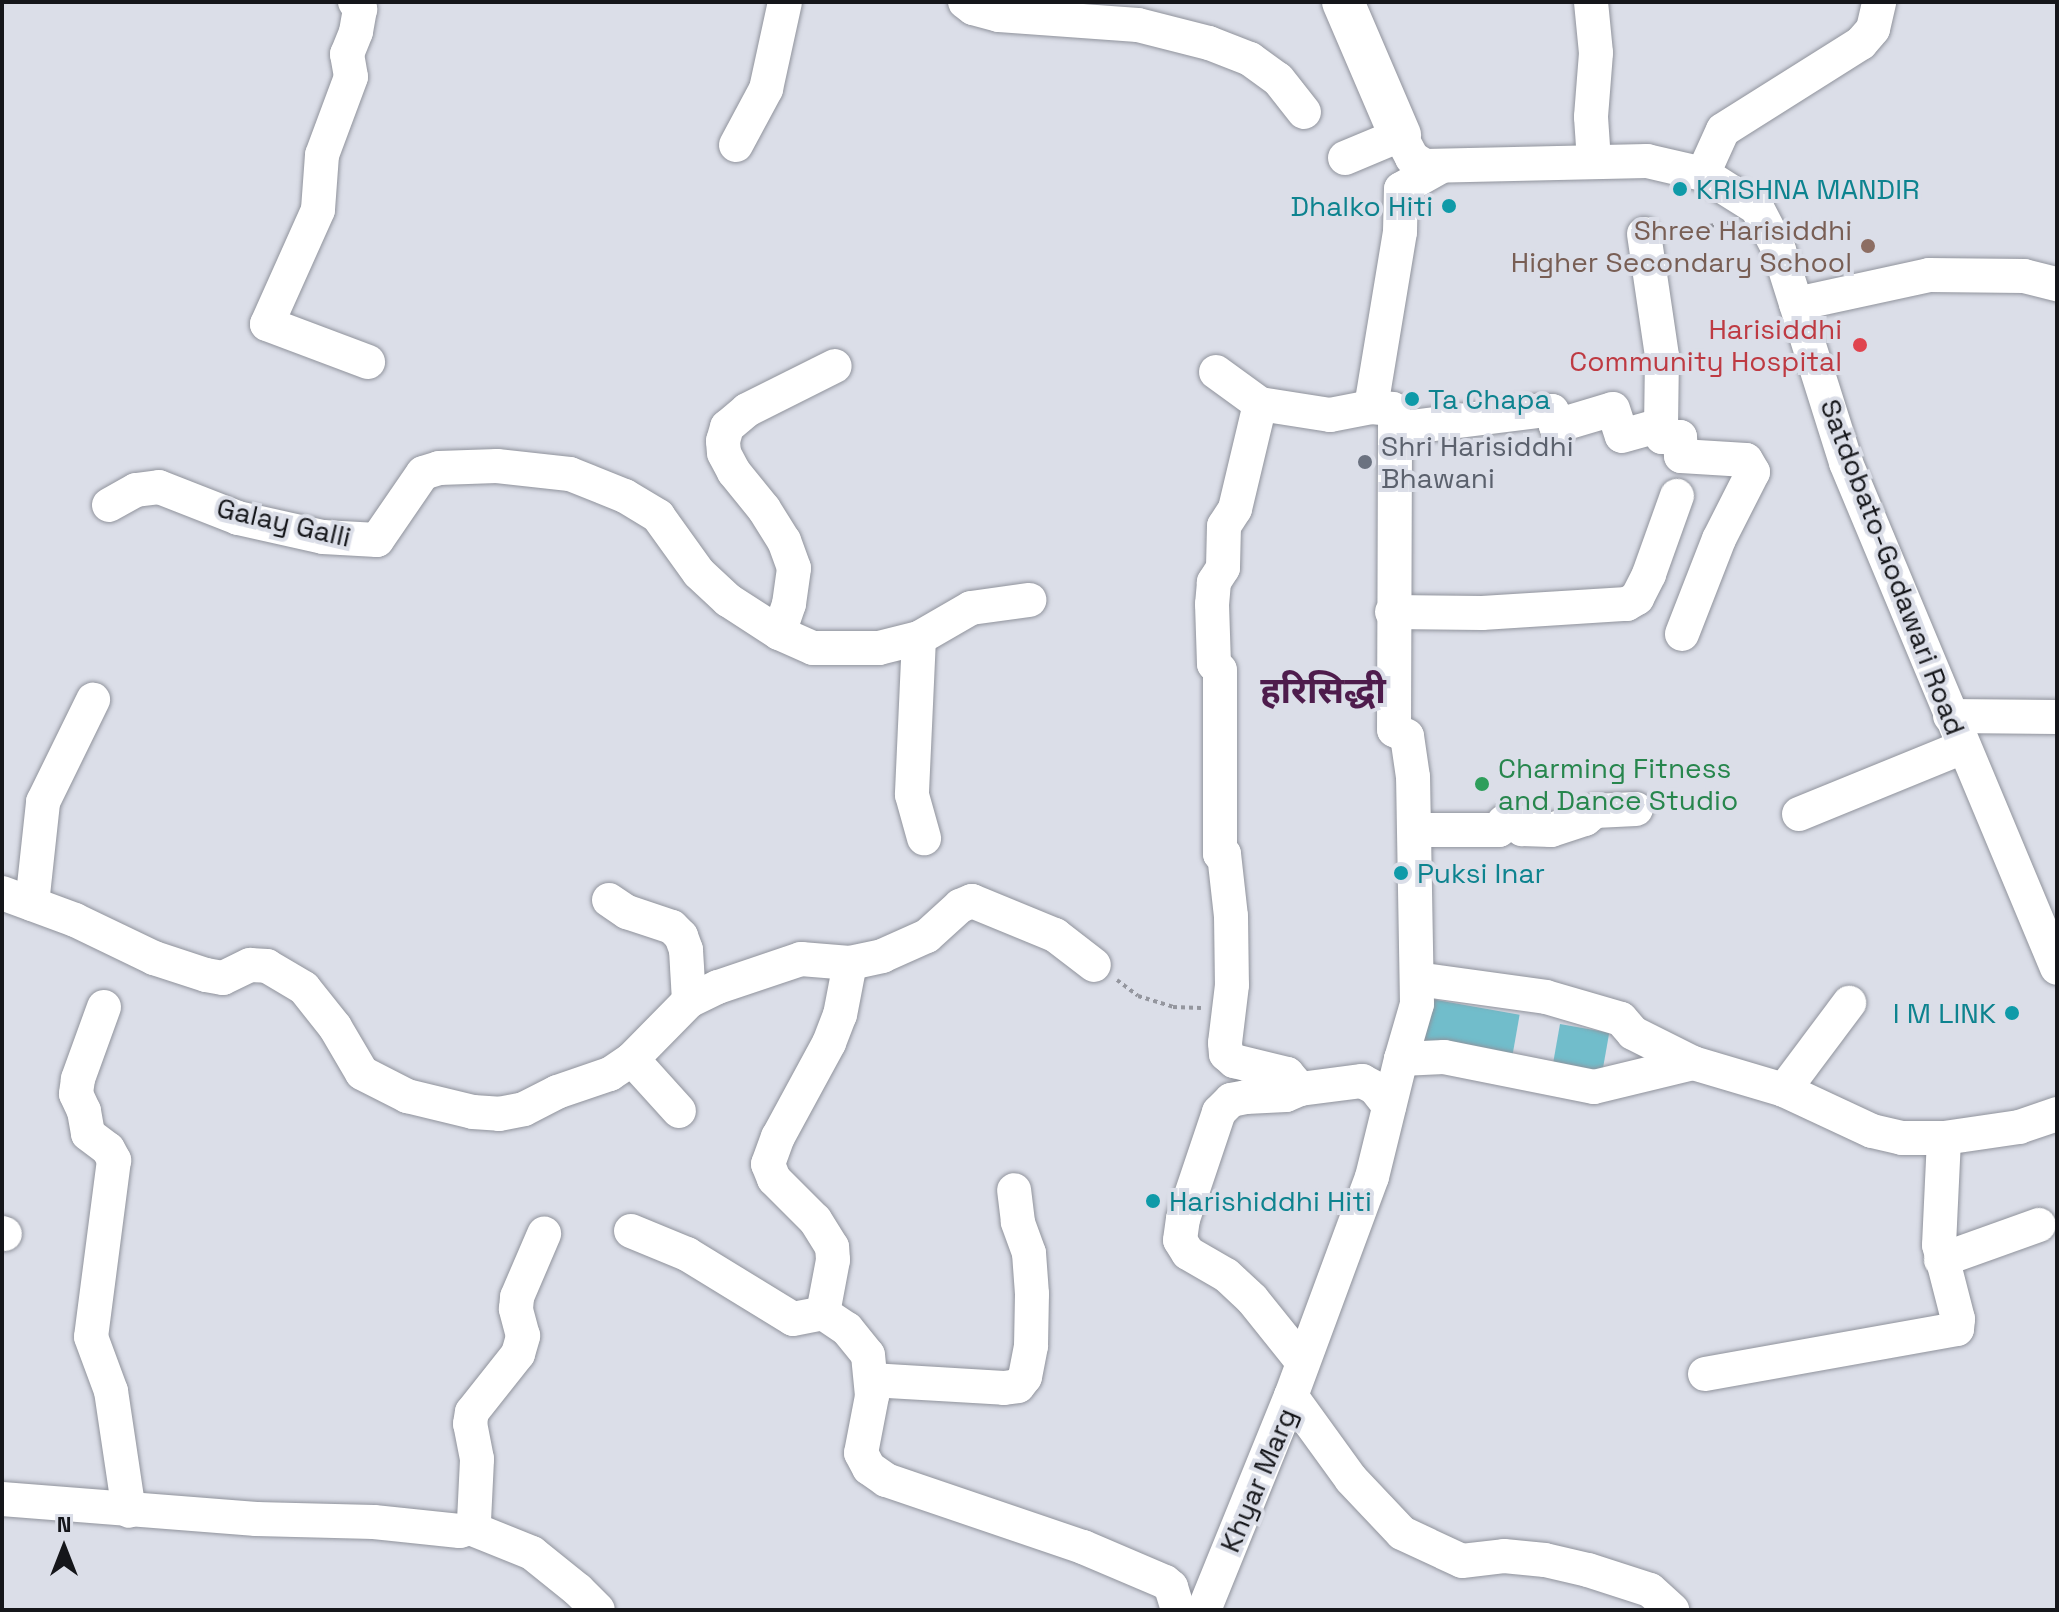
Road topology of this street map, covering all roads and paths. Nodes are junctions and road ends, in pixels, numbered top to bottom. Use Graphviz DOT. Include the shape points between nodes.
graph roads {
  1 [pos="355,2"];
  2 [pos="785,2"];
  3 [pos="965,2"];
  4 [pos="1343,2"];
  5 [pos="1591,2"];
  6 [pos="1879,2"];
  7 [pos="1304,112"];
  8 [pos="1400,135"];
  9 [pos="736,145"];
  10 [pos="1345,158"];
  11 [pos="1594,161"];
  12 [pos="1442,166"];
  13 [pos="1703,174"];
  14 [pos="1757,208"];
  15 [pos="1644,234"];
  16 [pos="2057,284"];
  17 [pos="1796,304"];
  18 [pos="368,362"];
  19 [pos="835,366"];
  20 [pos="1216,372"];
  21 [pos="1260,404"];
  22 [pos="1383,418"];
  23 [pos="1661,425"];
  24 [pos="1677,496"];
  25 [pos="109,505"];
  26 [pos="1029,600"];
  27 [pos="1392,612"];
  28 [pos="779,633"];
  29 [pos="1682,634"];
  30 [pos="919,638"];
  31 [pos="93,700"];
  32 [pos="2057,717"];
  33 [pos="1957,732"];
  34 [pos="1636,809"];
  35 [pos="1799,814"];
  36 [pos="1415,830"];
  37 [pos="924,838"];
  38 [pos="17,898"];
  39 [pos="609,900"];
  40 [pos="2048,922"];
  41 [pos="850,963"];
  42 [pos="1094,965"];
  43 [pos="2057,968"];
  44 [pos="1417,979"];
  45 [pos="689,1001"];
  46 [pos="1849,1003"];
  47 [pos="104,1007"];
  48 [pos="1228,1010"];
  49 [pos="632,1059"];
  50 [pos="1401,1059"];
  51 [pos="1693,1063"];
  52 [pos="1300,1089"];
  53 [pos="1784,1090"];
  54 [pos="1389,1106"];
  55 [pos="679,1111"];
  56 [pos="2057,1114"];
  57 [pos="1944,1138"];
  58 [pos="1014,1190"];
  59 [pos="2039,1225"];
  60 [pos="631,1231"];
  61 [pos="544,1234"];
  62 [pos="1941,1260"];
  63 [pos="823,1313"];
  64 [pos="1301,1360"];
  65 [pos="1705,1374"];
  66 [pos="871,1380"];
  67 [pos="1291,1396"];
  68 [pos="2,1499"];
  69 [pos="129,1511"];
  70 [pos="470,1528"];
  71 [pos="1203,1608"];
  72 [pos="598,1610"];
  73 [pos="1672,1610"];
  1 -- 18 [label="street" via="360,9 347,54 351,77 322,155 318,210 267,320 270,327"];
  2 -- 9 [label="street" via="766,89"];
  3 -- 7 [label="street" via="999,15 1138,25 1209,43 1250,59 1278,79"];
  4 -- 8 [label="main road"];
  5 -- 11 [label="street" via="1596,53"];
  6 -- 13 [label="street" via="1873,29 1861,43 1723,130"];
  8 -- 10 [label="street"];
  8 -- 12 [label="street" via="1412,158 1425,166"];
  11 -- 12 [label="street"];
  11 -- 13 [label="street" via="1647,161"];
  12 -- 22 [label="street" via="1401,189"];
  13 -- 14 [label="street"];
  14 -- 15 [label="path" via="1738,221 1712,228"];
  14 -- 17 [label="street, Satdobato-Godawari Road" via="1779,250"];
  15 -- 23 [label="street" via="1662,356"];
  16 -- 17 [label="street" via="2024,276 1929,275"];
  17 -- 33 [label="street, Satdobato-Godawari Road" via="1846,463"];
  19 -- 28 [label="street" via="747,410 727,427 723,441 734,472 784,541 794,568"];
  20 -- 21 [label="street"];
  21 -- 22 [label="street"];
  21 -- 48 [label="street" via="1235,509 1224,526 1223,568 1214,582 1212,604 1214,664 1220,670 1220,854 1231,916"];
  22 -- 23 [label="street" via="1552,411 1556,426 1613,409 1622,436"];
  22 -- 27 [label="street" via="1396,565"];
  23 -- 29 [label="street" via="1662,437 1680,437 1681,456 1746,460 1753,472 1719,539"];
  24 -- 27 [label="street" via="1649,574 1637,598 1627,604 1482,613"];
  25 -- 28 [label="street, Galay Galli" via="136,490 159,487 238,518 323,537 377,540 423,473 497,466 570,474 658,516 699,573 728,600"];
  26 -- 30 [label="street, Galay Galli" via="971,608"];
  27 -- 36 [label="street" via="1394,730 1407,736"];
  28 -- 30 [label="street, Galay Galli" via="813,648 845,650"];
  30 -- 37 [label="street" via="912,795"];
  31 -- 38 [label="street" via="43,802"];
  32 -- 33 [label="street"];
  33 -- 35 [label="street"];
  33 -- 40 [label="street, Satdobato-Godawari Road"];
  34 -- 36 [label="street" via="1595,811 1551,830 1504,822 1499,830"];
  36 -- 44 [label="street"];
  38 -- 49 [label="street" via="206,975 223,978 250,965 282,972 304,988 335,1027 362,1073 407,1096 499,1114 610,1074"];
  39 -- 45 [label="street" via="672,927 681,936"];
  40 -- 43 [label="street, Satdobato-Godawari Road"];
  41 -- 42 [label="street" via="927,936 972,901 1055,935"];
  41 -- 45 [label="street" via="801,959"];
  41 -- 63 [label="street" via="829,1043 768,1164 774,1179 815,1220 832,1247"];
  42 -- 48 [label="path" via="1138,996 1173,1007"];
  44 -- 50 [label="street" via="1417,1004"];
  44 -- 51 [label="street" via="1546,997 1621,1019 1633,1033"];
  45 -- 49 [label="street"];
  46 -- 53 [label="street"];
  47 -- 69 [label="street" via="76,1094 88,1134 114,1160 91,1337 111,1391"];
  48 -- 52 [label="street" via="1226,1054 1234,1061 1287,1074"];
  49 -- 55 [label="street"];
  50 -- 51 [label="street" via="1444,1057 1594,1087"];
  50 -- 54 [label="street"];
  51 -- 53 [label="street"];
  52 -- 54 [label="street" via="1362,1081"];
  52 -- 64 [label="street" via="1231,1100 1219,1112 1180,1240 1188,1253 1226,1275 1252,1299"];
  53 -- 57 [label="street" via="1872,1131 1902,1138"];
  54 -- 64 [label="street" via="1372,1177"];
  56 -- 57 [label="street" via="2019,1127"];
  57 -- 62 [label="street"];
  58 -- 66 [label="street" via="1029,1253 1032,1294 1025,1377 1018,1386 1004,1388"];
  59 -- 62 [label="street"];
  60 -- 63 [label="street" via="687,1254 793,1319"];
  61 -- 70 [label="street" via="517,1297 523,1336 518,1354 472,1412 477,1459"];
  62 -- 65 [label="street" via="1958,1319 1953,1333"];
  63 -- 66 [label="street" via="858,1339 868,1355"];
  64 -- 67 [label="street"];
  66 -- 71 [label="street" via="861,1453 869,1468 886,1480 1083,1547 1165,1582"];
  67 -- 71 [label="street, Khyar Marg"];
  67 -- 73 [label="street, Khyar Marg" via="1351,1479 1402,1533 1462,1561 1504,1556 1545,1560 1650,1590"];
  68 -- 69 [label="street"];
  69 -- 70 [label="street"];
  70 -- 72 [label="street" via="532,1553"];
}
